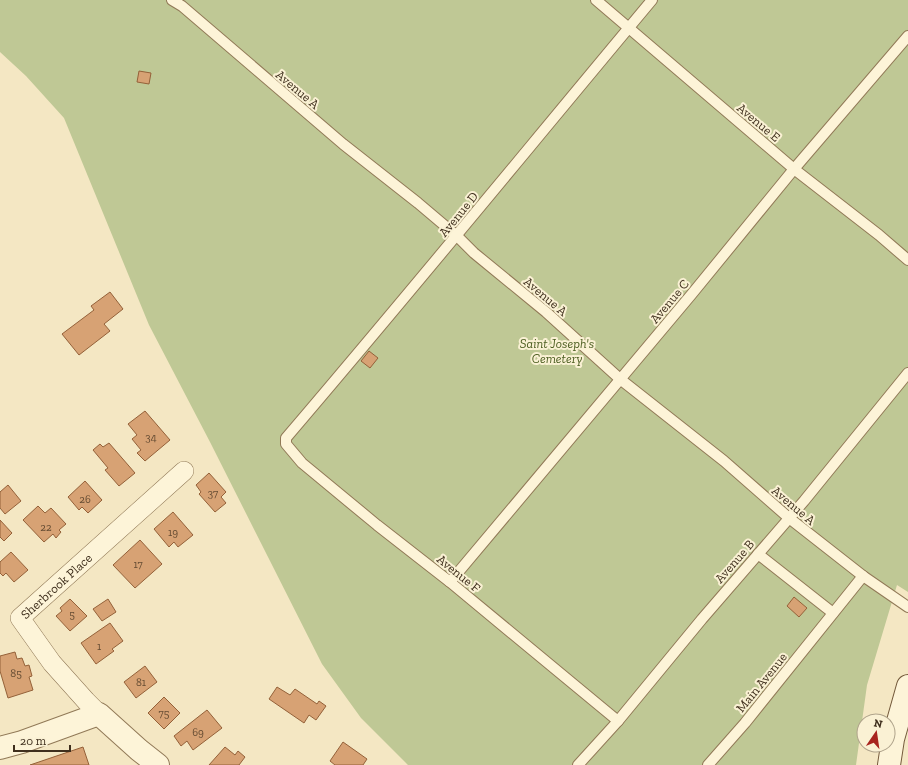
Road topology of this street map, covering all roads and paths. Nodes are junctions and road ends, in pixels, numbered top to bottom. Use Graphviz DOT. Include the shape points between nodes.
graph roads {
  1 [pos="172,0"];
  2 [pos="596,0"];
  3 [pos="652,0"];
  4 [pos="184,3"];
  5 [pos="628,28"];
  6 [pos="908,36"];
  7 [pos="794,169"];
  8 [pos="457,236"];
  9 [pos="908,260"];
  10 [pos="908,373"];
  11 [pos="620,379"];
  12 [pos="286,444"];
  13 [pos="184,471"];
  14 [pos="789,518"];
  15 [pos="758,554"];
  16 [pos="863,576"];
  17 [pos="450,582"];
  18 [pos="908,607"];
  19 [pos="833,613"];
  20 [pos="908,686"];
  21 [pos="99,714"];
  22 [pos="618,721"];
  23 [pos="902,727"];
  24 [pos="0,748"];
  25 [pos="158,765"];
  26 [pos="578,765"];
  27 [pos="708,765"];
  28 [pos="889,765"];
  1 -- 4 [label="lane, Avenue A"];
  2 -- 5 [label="lane, Avenue E"];
  3 -- 5 [label="lane, Avenue D"];
  4 -- 8 [label="lane, Avenue A" via="337,139"];
  5 -- 7 [label="lane, Avenue E"];
  5 -- 8 [label="lane, Avenue D"];
  6 -- 7 [label="lane, Avenue C"];
  7 -- 9 [label="lane, Avenue E"];
  7 -- 11 [label="lane, Avenue C"];
  8 -- 11 [label="lane, Avenue A"];
  8 -- 12 [label="lane, Avenue D" via="286,438"];
  10 -- 14 [label="lane, Avenue B"];
  11 -- 14 [label="lane, Avenue A" via="724,461"];
  11 -- 17 [label="lane, Avenue C"];
  12 -- 17 [label="lane, Avenue F" via="302,463"];
  13 -- 21 [label="street, Sherbrook Place" via="20,618 52,663"];
  14 -- 15 [label="lane, Avenue B"];
  14 -- 16 [label="lane, Avenue A"];
  15 -- 19 [label="lane"];
  15 -- 22 [label="lane, Avenue B"];
  16 -- 18 [label="lane, Avenue A"];
  16 -- 19 [label="lane, Main Avenue"];
  17 -- 22 [label="lane, Avenue F"];
  19 -- 27 [label="lane, Main Avenue"];
  20 -- 23 [label="street"];
  21 -- 24 [label="street"];
  21 -- 25 [label="street"];
  22 -- 26 [label="lane, Avenue B"];
  23 -- 28 [label="street" via="893,739"];
}
